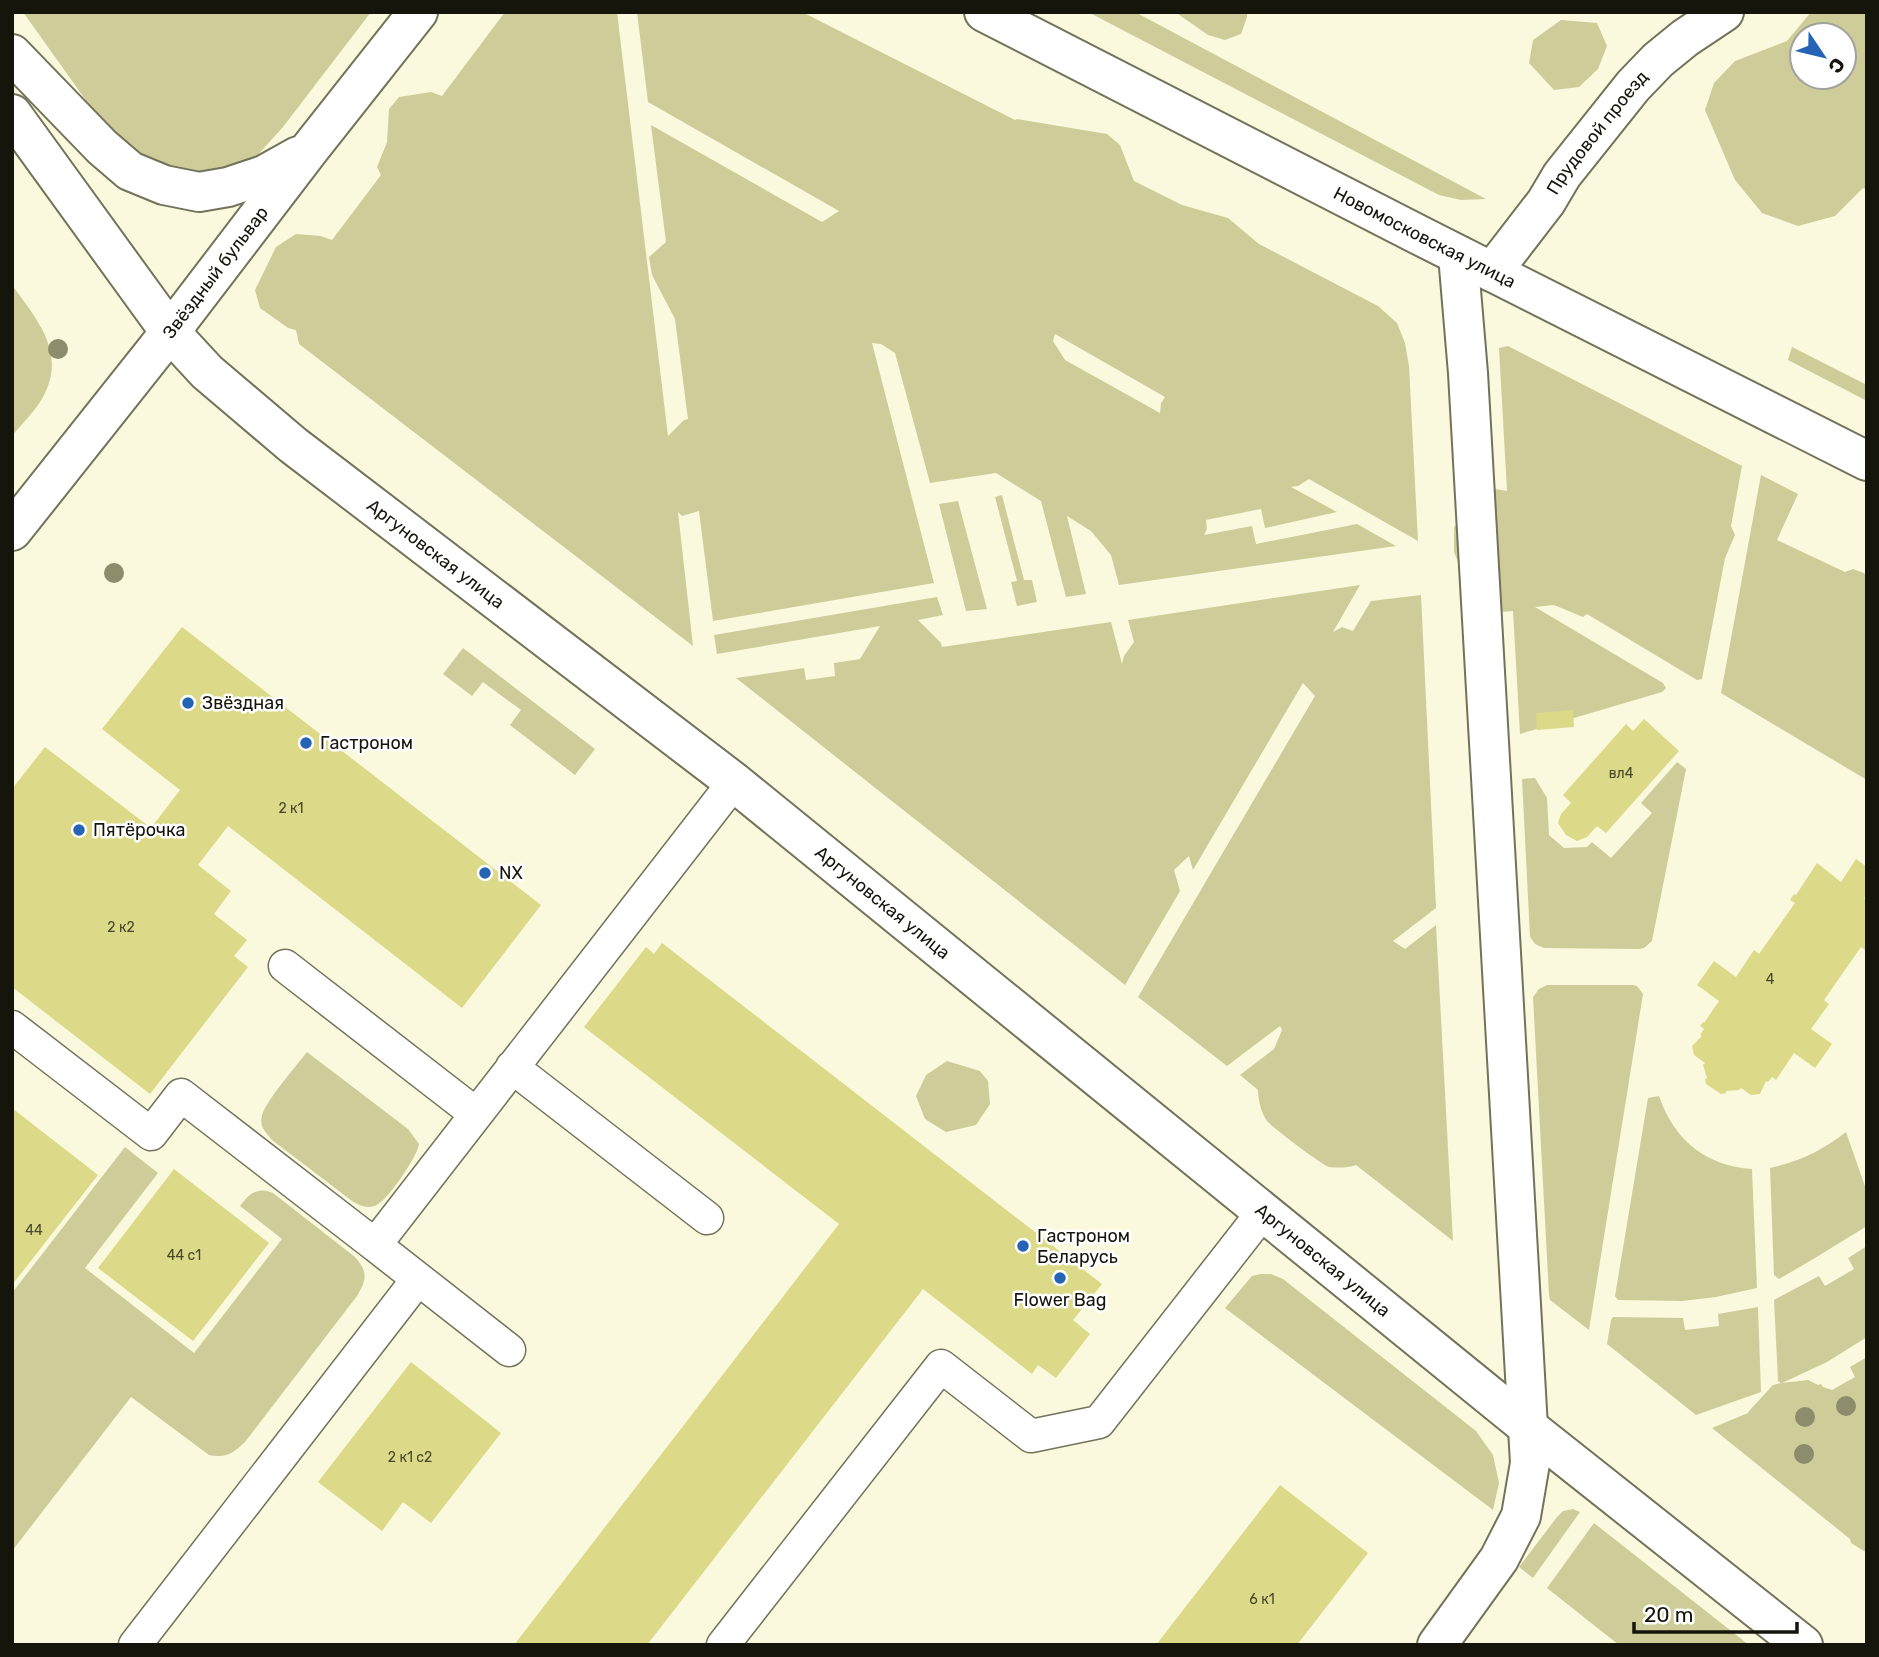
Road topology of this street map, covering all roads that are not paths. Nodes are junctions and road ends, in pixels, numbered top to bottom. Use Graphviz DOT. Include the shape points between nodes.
graph roads {
  1 [pos="418,12"];
  2 [pos="984,12"];
  3 [pos="1724,12"];
  4 [pos="1689,25"];
  5 [pos="12,54"];
  6 [pos="12,114"];
  7 [pos="309,149"];
  8 [pos="1458,254"];
  9 [pos="1492,272"];
  10 [pos="170,332"];
  11 [pos="1867,461"];
  12 [pos="12,531"];
  13 [pos="734,782"];
  14 [pos="285,966"];
  15 [pos="12,1027"];
  16 [pos="512,1067"];
  17 [pos="476,1114"];
  18 [pos="1263,1212"];
  19 [pos="707,1218"];
  20 [pos="375,1245"];
  21 [pos="418,1279"];
  22 [pos="509,1350"];
  23 [pos="1528,1427"];
  24 [pos="135,1645"];
  25 [pos="723,1645"];
  26 [pos="1437,1645"];
  27 [pos="1803,1645"];
  1 -- 7 [label="main road, Звёздный бульвар"];
  2 -- 8 [label="main road, Новомосковская улица"];
  3 -- 4 [label="main road, Прудовой проезд"];
  4 -- 9 [label="main road, Прудовой проезд" via="1562,175"];
  5 -- 7 [label="main road" via="111,155 130,171 164,186 199,192 228,187 264,175"];
  6 -- 10 [label="main road, Аргуновская улица"];
  7 -- 10 [label="main road, Звёздный бульвар"];
  8 -- 9 [label="main road, Новомосковская улица"];
  8 -- 23 [label="main road"];
  9 -- 11 [label="main road, Новомосковская улица"];
  10 -- 12 [label="main road, Звёздный бульвар"];
  10 -- 13 [label="main road, Аргуновская улица" via="207,372 292,445"];
  13 -- 16 [label="lane"];
  13 -- 18 [label="main road, Аргуновская улица"];
  14 -- 17 [label="lane"];
  15 -- 20 [label="lane" via="151,1134 181,1095"];
  16 -- 17 [label="lane"];
  16 -- 19 [label="lane"];
  17 -- 20 [label="lane"];
  18 -- 23 [label="main road, Аргуновская улица"];
  18 -- 25 [label="lane" via="1099,1422 1031,1436 941,1366"];
  20 -- 21 [label="lane"];
  21 -- 22 [label="lane"];
  21 -- 24 [label="lane"];
  23 -- 26 [label="main road" via="1530,1463 1521,1516 1499,1559"];
  23 -- 27 [label="main road, Аргуновская улица"];
}
